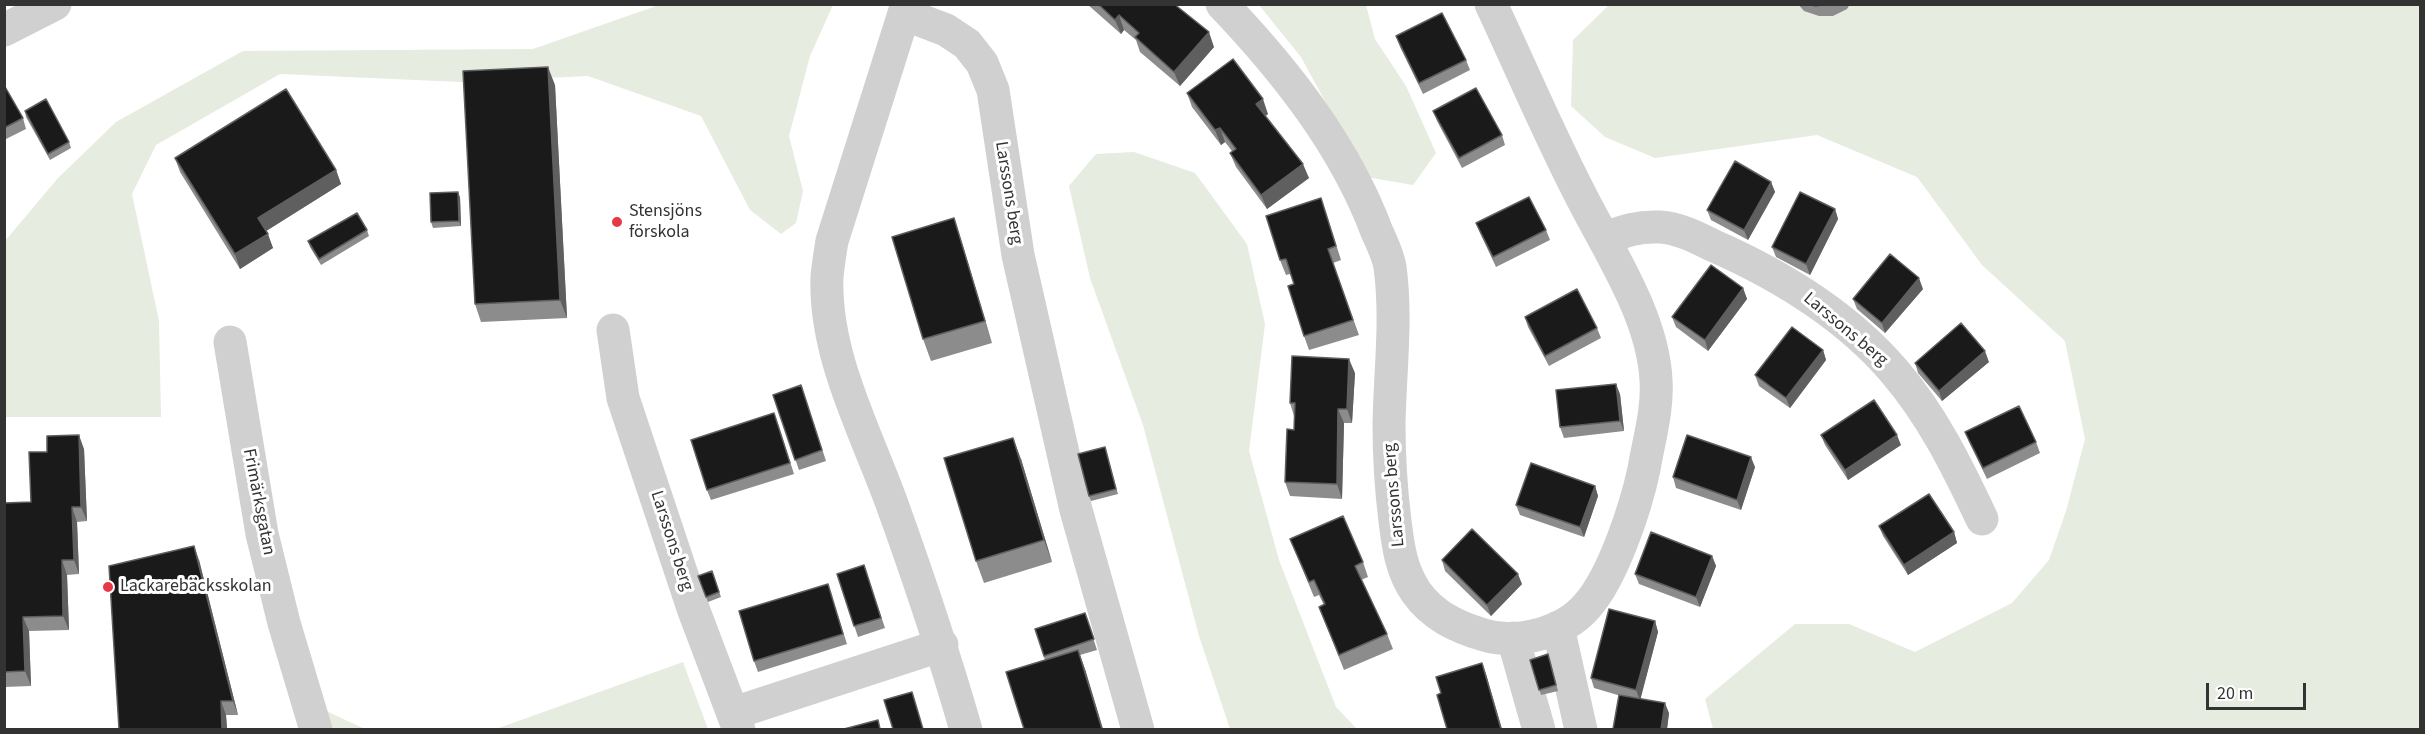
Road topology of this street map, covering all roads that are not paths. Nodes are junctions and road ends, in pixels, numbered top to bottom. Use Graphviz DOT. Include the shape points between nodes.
graph roads {
  1 [pos="55,4"];
  2 [pos="1222,4"];
  3 [pos="1491,4"];
  4 [pos="905,9"];
  5 [pos="4,30"];
  6 [pos="1604,239"];
  7 [pos="613,330"];
  8 [pos="230,342"];
  9 [pos="1982,519"];
  10 [pos="1558,627"];
  11 [pos="1513,638"];
  12 [pos="942,645"];
  13 [pos="737,721"];
  14 [pos="316,729"];
  15 [pos="966,729"];
  16 [pos="1138,729"];
  17 [pos="1539,729"];
  18 [pos="1581,729"];
  1 -- 5 [label="street"];
  2 -- 11 [label="street, Larssons berg" via="1251,34 1345,161 1389,262 1394,311 1389,425 1400,560 1416,592 1444,620 1490,637"];
  3 -- 6 [label="street, Larssons berg" via="1579,194"];
  4 -- 12 [label="street, Larssons berg" via="832,241 827,277 835,347"];
  4 -- 16 [label="street, Larssons berg" via="966,44 982,63 993,90 1018,255 1076,510"];
  6 -- 9 [label="street, Larssons berg" via="1632,227 1662,227 1688,234 1743,259 1821,305 1893,370 1945,442"];
  6 -- 10 [label="street, Larssons berg" via="1644,326 1656,379 1656,410 1641,483 1614,557 1589,605"];
  7 -- 13 [label="street, Larssons berg" via="623,398 694,611"];
  8 -- 14 [label="street, Frimärksgatan" via="262,534"];
  10 -- 11 [label="street, Larssons berg"];
  10 -- 18 [label="street"];
  11 -- 17 [label="street"];
  12 -- 13 [label="street, Larssons berg"];
  12 -- 15 [label="street, Larssons berg"];
}
